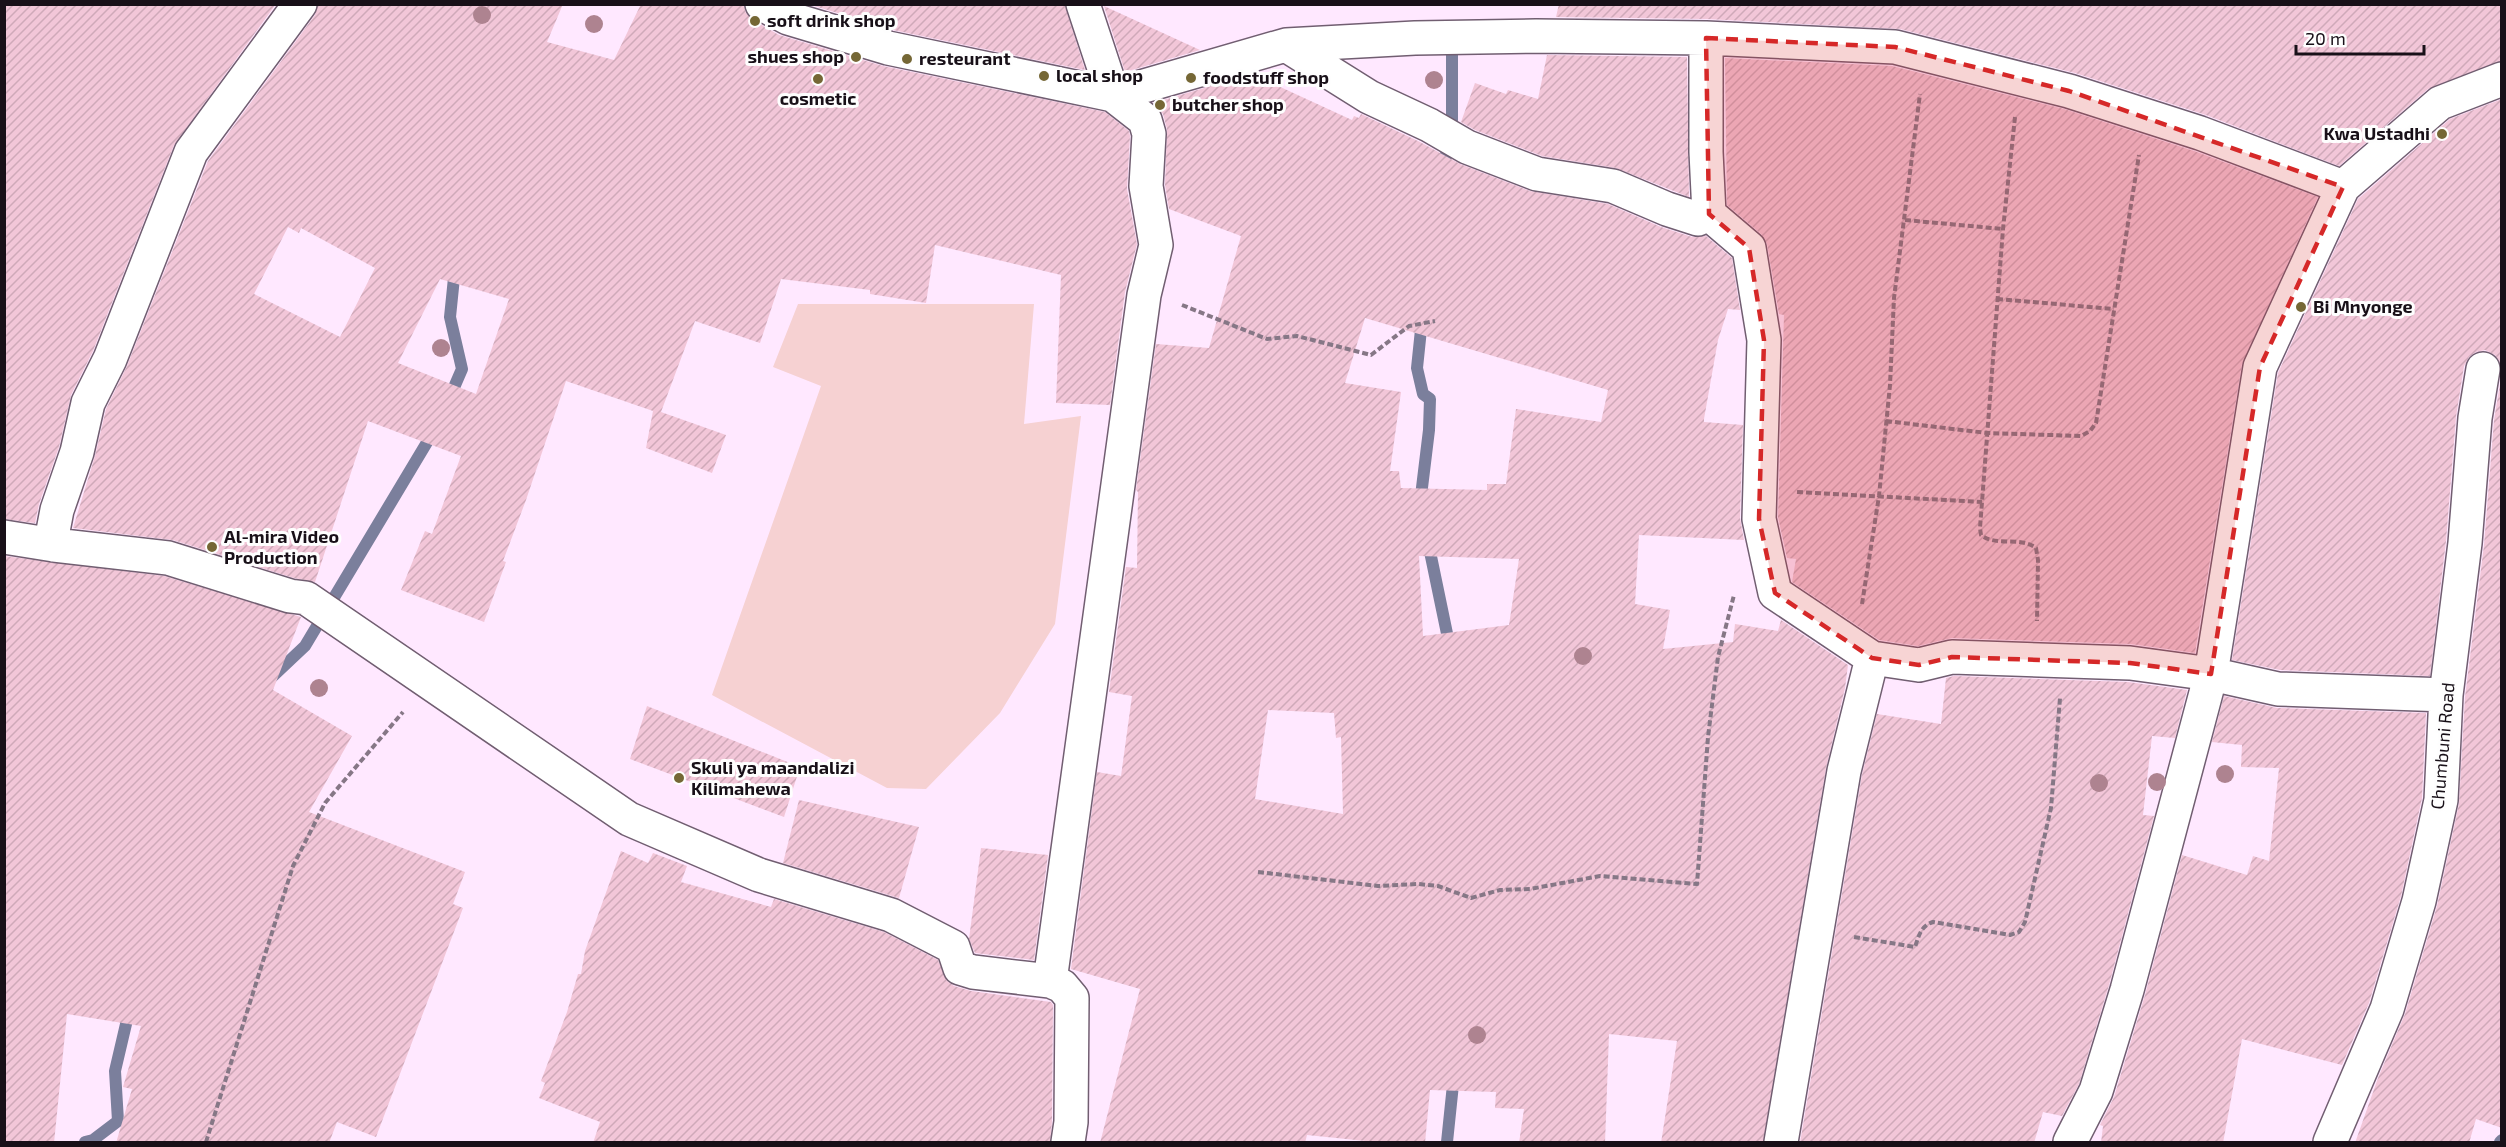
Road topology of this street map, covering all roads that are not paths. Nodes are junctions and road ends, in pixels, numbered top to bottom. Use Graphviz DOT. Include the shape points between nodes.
graph roads {
  1 [pos="300,4"];
  2 [pos="762,4"];
  3 [pos="1083,4"];
  4 [pos="1706,38"];
  5 [pos="1286,45"];
  6 [pos="2502,79"];
  7 [pos="1113,95"];
  8 [pos="2343,187"];
  9 [pos="1710,214"];
  10 [pos="2483,369"];
  11 [pos="4,537"];
  12 [pos="54,545"];
  13 [pos="1864,652"];
  14 [pos="2211,674"];
  15 [pos="2446,695"];
  16 [pos="1050,981"];
  17 [pos="1068,1143"];
  18 [pos="1781,1143"];
  19 [pos="2070,1143"];
  20 [pos="2330,1143"];
  1 -- 12 [label="street" via="190,152 110,359 88,403 77,452 57,510"];
  2 -- 7 [label="street" via="788,18 888,48"];
  3 -- 7 [label="street"];
  4 -- 5 [label="street" via="1481,37"];
  4 -- 8 [label="street" via="1895,46 2069,91 2200,133"];
  4 -- 9 [label="street"];
  5 -- 7 [label="street"];
  5 -- 9 [label="street" via="1369,97 1467,147 1537,174 1612,186 1698,219"];
  6 -- 8 [label="street" via="2440,103"];
  7 -- 16 [label="street" via="1145,120 1149,134 1146,186 1156,245 1144,295"];
  8 -- 14 [label="street" via="2260,367"];
  9 -- 13 [label="street" via="1749,248 1764,340 1759,519 1775,593"];
  10 -- 15 [label="street, Chumbuni Road"];
  11 -- 12 [label="street"];
  12 -- 16 [label="street" via="168,558 306,598 629,819 759,875 891,915 953,947 960,968"];
  13 -- 14 [label="street" via="1919,665 1952,657 2050,660 2130,663"];
  13 -- 18 [label="street"];
  14 -- 15 [label="street" via="2278,689"];
  14 -- 19 [label="street" via="2127,990 2096,1091"];
  15 -- 20 [label="street, Chumbuni Road" via="2441,800 2419,902 2387,1008"];
  16 -- 17 [label="street" via="1062,986 1072,998"];
}
